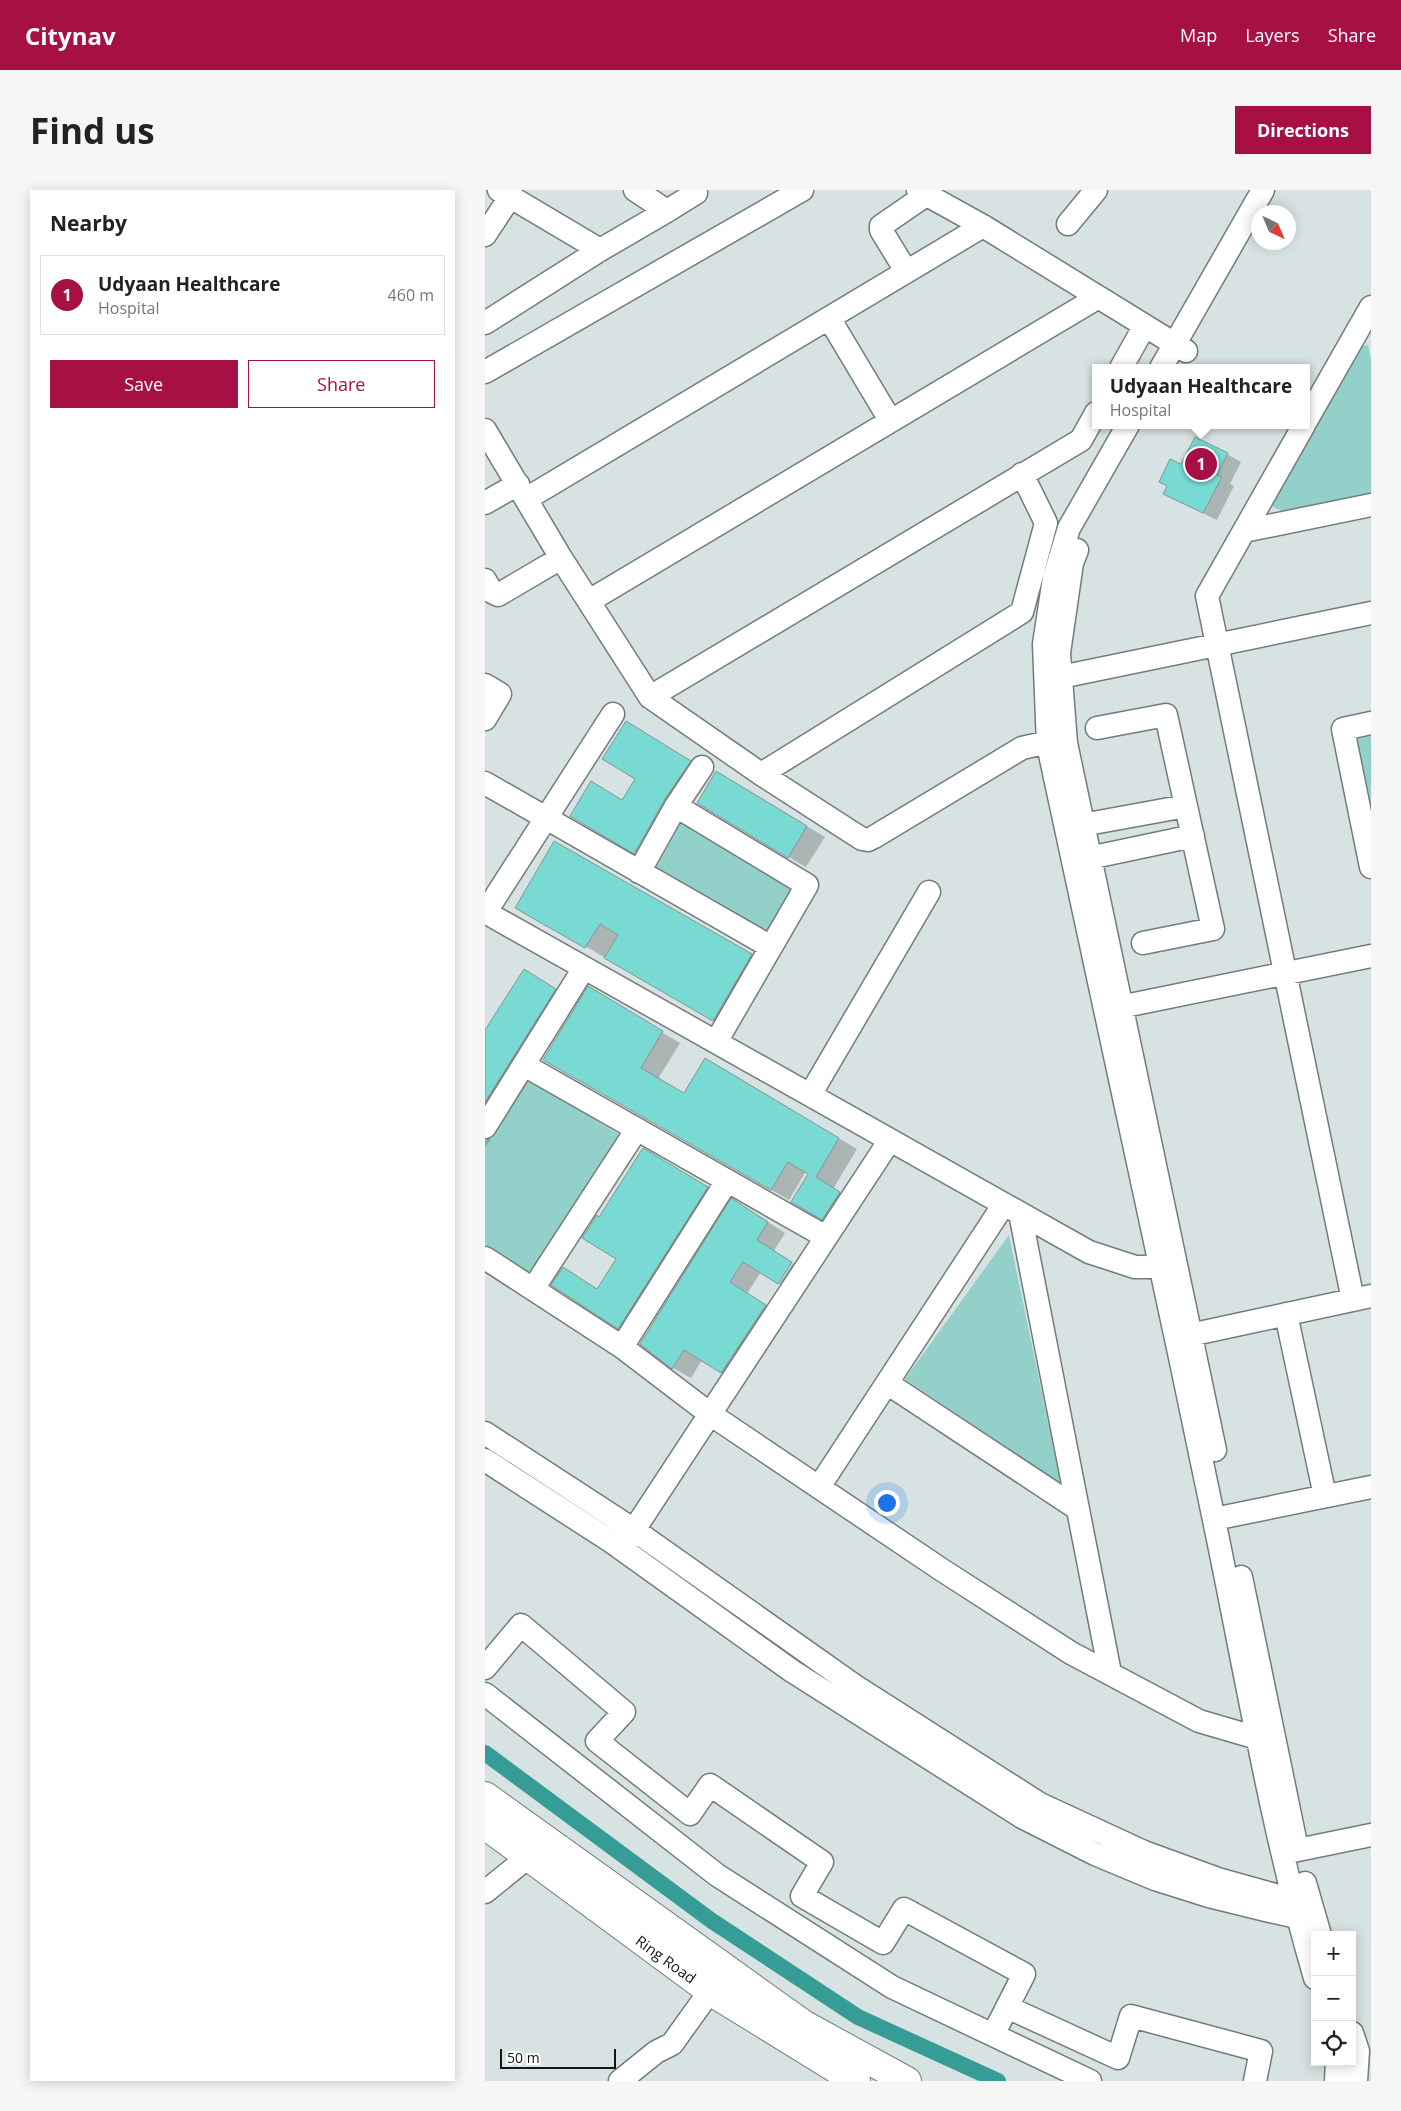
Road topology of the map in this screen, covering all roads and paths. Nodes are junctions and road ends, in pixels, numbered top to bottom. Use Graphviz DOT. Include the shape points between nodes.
graph roads {
  1 [pos="635,190"];
  2 [pos="802,190"];
  3 [pos="1096,190"];
  4 [pos="1263,190"];
  5 [pos="1278,190"];
  6 [pos="922,192"];
  7 [pos="697,193"];
  8 [pos="504,194"];
  9 [pos="1269,205"];
  10 [pos="667,211"];
  11 [pos="1068,224"];
  12 [pos="983,226"];
  13 [pos="485,235"];
  14 [pos="1251,237"];
  15 [pos="600,250"];
  16 [pos="906,271"];
  17 [pos="1097,298"];
  18 [pos="1371,307"];
  19 [pos="829,318"];
  20 [pos="485,323"];
  21 [pos="1144,327"];
  22 [pos="1363,334"];
  23 [pos="1179,354"];
  24 [pos="1123,364"];
  25 [pos="1166,364"];
  26 [pos="485,372"];
  27 [pos="1310,415"];
  28 [pos="890,420"];
  29 [pos="1092,420"];
  30 [pos="1126,429"];
  31 [pos="1141,429"];
  32 [pos="1302,429"];
  33 [pos="485,430"];
  34 [pos="1022,474"];
  35 [pos="522,492"];
  36 [pos="485,503"];
  37 [pos="1371,505"];
  38 [pos="1244,531"];
  39 [pos="561,558"];
  40 [pos="485,580"];
  41 [pos="589,601"];
  42 [pos="1371,613"];
  43 [pos="1216,645"];
  44 [pos="1053,678"];
  45 [pos="485,685"];
  46 [pos="649,697"];
  47 [pos="613,714"];
  48 [pos="485,719"];
  49 [pos="1371,723"];
  50 [pos="1097,728"];
  51 [pos="1048,742"];
  52 [pos="702,767"];
  53 [pos="761,774"];
  54 [pos="485,783"];
  55 [pos="676,806"];
  56 [pos="1186,806"];
  57 [pos="546,818"];
  58 [pos="1082,825"];
  59 [pos="1193,836"];
  60 [pos="1369,843"];
  61 [pos="1089,858"];
  62 [pos="1371,867"];
  63 [pos="639,872"];
  64 [pos="929,892"];
  65 [pos="485,912"];
  66 [pos="1143,942"];
  67 [pos="771,947"];
  68 [pos="1371,956"];
  69 [pos="584,968"];
  70 [pos="1285,974"];
  71 [pos="1112,1009"];
  72 [pos="716,1042"];
  73 [pos="524,1065"];
  74 [pos="810,1095"];
  75 [pos="485,1127"];
  76 [pos="637,1129"];
  77 [pos="890,1140"];
  78 [pos="727,1181"];
  79 [pos="1012,1208"];
  80 [pos="826,1237"];
  81 [pos="485,1258"];
  82 [pos="1160,1267"];
  83 [pos="533,1289"];
  84 [pos="1362,1298"];
  85 [pos="1286,1314"];
  86 [pos="1183,1336"];
  87 [pos="622,1347"];
  88 [pos="887,1383"];
  89 [pos="710,1414"];
  90 [pos="485,1433"];
  91 [pos="485,1460"];
  92 [pos="819,1487"];
  93 [pos="1371,1487"];
  94 [pos="1325,1496"];
  95 [pos="1078,1509"];
  96 [pos="1221,1517"];
  97 [pos="634,1530"];
  98 [pos="621,1548"];
  99 [pos="488,1658"];
  100 [pos="1110,1673"];
  101 [pos="485,1694"];
  102 [pos="850,1695"];
  103 [pos="1257,1738"];
  104 [pos="485,1796"];
  105 [pos="485,1825"];
  106 [pos="1371,1835"];
  107 [pos="1290,1852"];
  108 [pos="527,1858"];
  109 [pos="485,1892"];
  110 [pos="1306,1913"];
  111 [pos="1315,1976"];
  112 [pos="710,1991"];
  113 [pos="1007,2007"];
  114 [pos="993,2035"];
  115 [pos="1356,2045"];
  116 [pos="1337,2066"];
  117 [pos="620,2081"];
  118 [pos="856,2081"];
  119 [pos="907,2081"];
  120 [pos="1090,2081"];
  121 [pos="1255,2081"];
  122 [pos="1336,2081"];
  123 [pos="1356,2081"];
  1 -- 10 [label="street"];
  2 -- 26 [label="street"];
  3 -- 11 [label="street"];
  4 -- 23 [label="street"];
  5 -- 9 [label="street"];
  6 -- 12 [label="street"];
  6 -- 16 [label="street" via="881,226"];
  7 -- 10 [label="street"];
  8 -- 13 [label="street"];
  8 -- 15 [label="street"];
  10 -- 15 [label="street"];
  12 -- 16 [label="street"];
  12 -- 17 [label="street"];
  14 -- 23 [label="street"];
  15 -- 20 [label="street"];
  16 -- 19 [label="street"];
  17 -- 21 [label="street"];
  17 -- 28 [label="street"];
  18 -- 22 [label="street"];
  19 -- 28 [label="street"];
  19 -- 35 [label="street"];
  21 -- 23 [label="street"];
  21 -- 24 [label="street"];
  22 -- 27 [label="street"];
  23 -- 25 [label="street"];
  28 -- 41 [label="street"];
  29 -- 34 [label="street" via="1081,440"];
  30 -- 44 [label="street" via="1069,528 1054,578 1044,644"];
  31 -- 44 [label="street" via="1088,522 1072,563"];
  32 -- 38 [label="street"];
  33 -- 35 [label="street"];
  34 -- 46 [label="street"];
  34 -- 53 [label="street" via="1046,523 1022,612"];
  35 -- 36 [label="street"];
  35 -- 39 [label="street"];
  37 -- 38 [label="street"];
  38 -- 43 [label="street" via="1207,596"];
  39 -- 40 [label="street" via="498,595 492,592"];
  39 -- 41 [label="street"];
  41 -- 46 [label="street"];
  42 -- 43 [label="street"];
  43 -- 44 [label="street"];
  43 -- 70 [label="street"];
  44 -- 51 [label="street"];
  44 -- 58 [label="street"];
  45 -- 48 [label="street" via="500,694"];
  46 -- 53 [label="street"];
  47 -- 57 [label="street"];
  49 -- 60 [label="street" via="1343,729"];
  50 -- 56 [label="street" via="1166,715"];
  51 -- 53 [label="street" via="1022,748 868,840"];
  51 -- 71 [label="street"];
  52 -- 55 [label="street"];
  54 -- 57 [label="street"];
  55 -- 63 [label="street"];
  55 -- 67 [label="street" via="807,885"];
  56 -- 58 [label="street"];
  56 -- 59 [label="street"];
  57 -- 63 [label="street"];
  57 -- 65 [label="street"];
  58 -- 61 [label="street"];
  59 -- 61 [label="street"];
  59 -- 66 [label="street" via="1213,929"];
  60 -- 62 [label="street"];
  61 -- 71 [label="street"];
  63 -- 67 [label="street"];
  64 -- 74 [label="street"];
  65 -- 69 [label="street"];
  67 -- 72 [label="street"];
  68 -- 70 [label="street"];
  69 -- 72 [label="street"];
  69 -- 73 [label="street"];
  70 -- 71 [label="street"];
  70 -- 84 [label="street"];
  71 -- 82 [label="street"];
  71 -- 86 [label="street"];
  72 -- 74 [label="street"];
  73 -- 75 [label="street"];
  73 -- 76 [label="street"];
  74 -- 77 [label="street"];
  76 -- 78 [label="street"];
  76 -- 83 [label="street"];
  77 -- 79 [label="street"];
  77 -- 80 [label="street"];
  78 -- 80 [label="street"];
  78 -- 87 [label="street"];
  79 -- 82 [label="street" via="1089,1252 1135,1267"];
  79 -- 88 [label="street"];
  79 -- 95 [label="street"];
  80 -- 89 [label="street"];
  81 -- 83 [label="street"];
  82 -- 86 [label="street"];
  83 -- 87 [label="street"];
  84 -- 85 [label="street"];
  85 -- 86 [label="street"];
  85 -- 94 [label="street"];
  86 -- 96 [label="street"];
  87 -- 89 [label="street"];
  88 -- 92 [label="street"];
  88 -- 95 [label="street"];
  89 -- 92 [label="street"];
  89 -- 97 [label="street"];
  90 -- 97 [label="street"];
  91 -- 98 [label="street"];
  92 -- 100 [label="street" via="1063,1648"];
  93 -- 94 [label="street"];
  94 -- 96 [label="street"];
  95 -- 100 [label="street"];
  96 -- 103 [label="street"];
  96 -- 107 [label="street"];
  97 -- 98 [label="street"];
  97 -- 102 [label="street"];
  98 -- 102 [label="street" via="792,1671"];
  99 -- 113 [label="street" via="521,1625 624,1712 597,1741 690,1814 710,1784 821,1862 802,1896 883,1943 904,1909 1024,1974"];
  100 -- 103 [label="street" via="1199,1721"];
  101 -- 114 [label="street" via="717,1875 892,1987"];
  102 -- 110 [label="street" via="1040,1804 1047,1818 1095,1854 1155,1879 1209,1896"];
  103 -- 107 [label="street"];
  104 -- 119 [label="main road" via="803,2024"];
  105 -- 108 [label="main road, Ring Road"];
  106 -- 107 [label="street"];
  107 -- 110 [label="street"];
  108 -- 109 [label="street"];
  108 -- 112 [label="main road, Ring Road"];
  110 -- 111 [label="street"];
  112 -- 117 [label="street" via="672,2044 656,2052"];
  112 -- 118 [label="main road, Ring Road"];
  113 -- 114 [label="street"];
  113 -- 121 [label="street" via="1118,2058 1131,2016 1261,2051"];
  114 -- 120 [label="street"];
  115 -- 123 [label="street"];
  116 -- 122 [label="street"];
}
